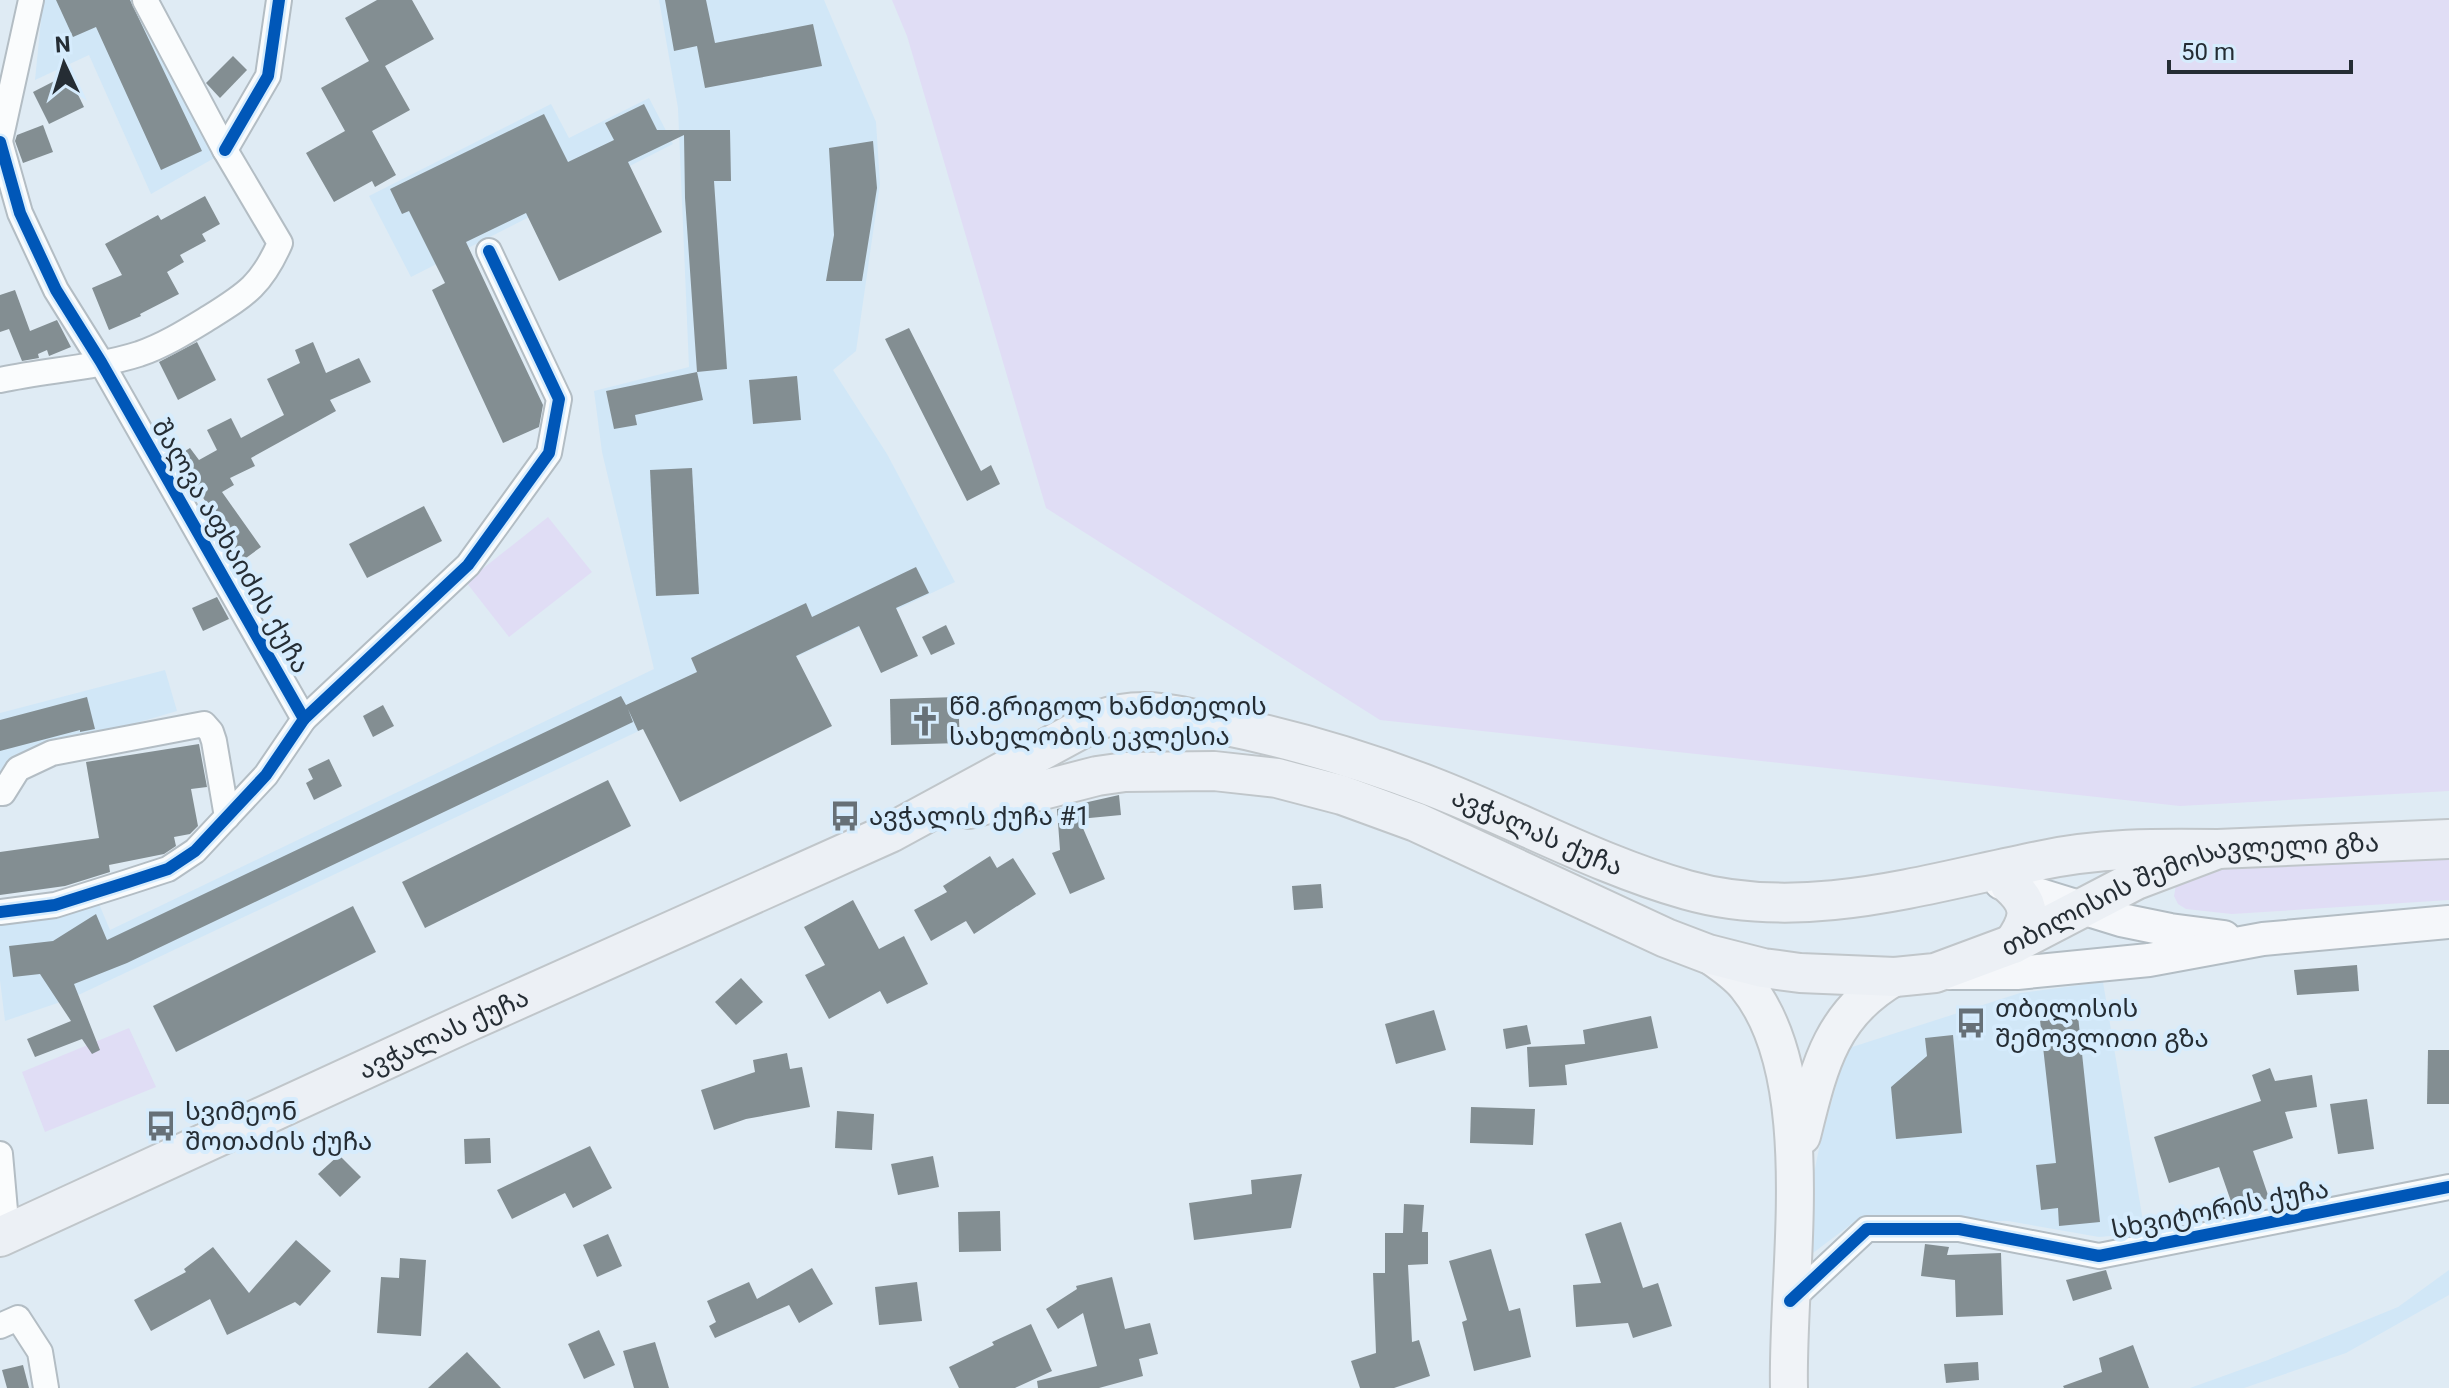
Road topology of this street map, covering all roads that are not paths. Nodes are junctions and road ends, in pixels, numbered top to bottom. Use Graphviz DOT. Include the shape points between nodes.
graph roads {
  1 [pos="22,0"];
  2 [pos="31,0"];
  3 [pos="145,0"];
  4 [pos="279,0"];
  5 [pos="22,41"];
  6 [pos="0,141"];
  7 [pos="225,150"];
  8 [pos="489,251"];
  9 [pos="101,362"];
  10 [pos="0,380"];
  11 [pos="1110,716"];
  12 [pos="304,719"];
  13 [pos="1125,772"];
  14 [pos="0,793"];
  15 [pos="227,817"];
  16 [pos="890,833"];
  17 [pos="2449,839"];
  18 [pos="2218,849"];
  19 [pos="2173,867"];
  20 [pos="1957,879"];
  21 [pos="2010,885"];
  22 [pos="2080,908"];
  23 [pos="0,912"];
  24 [pos="2449,922"];
  25 [pos="2170,930"];
  26 [pos="2263,939"];
  27 [pos="2013,944"];
  28 [pos="1708,954"];
  29 [pos="1935,973"];
  30 [pos="1895,977"];
  31 [pos="0,1154"];
  32 [pos="1795,1164"];
  33 [pos="2449,1187"];
  34 [pos="4,1235"];
  35 [pos="1790,1301"];
  36 [pos="0,1326"];
  37 [pos="46,1388"];
  38 [pos="1789,1388"];
  1 -- 5 [label="street"];
  2 -- 5 [label="street"];
  3 -- 7 [label="street"];
  4 -- 7 [label="street" via="268,76"];
  5 -- 6 [label="street, შალვა აფხაიძის ქუჩა"];
  6 -- 9 [label="street, შალვა აფხაიძის ქუჩა" via="20,213 56,290"];
  7 -- 9 [label="street" via="280,243 269,269 246,294 168,342"];
  8 -- 12 [label="street" via="559,399 549,453 468,565"];
  9 -- 10 [label="street"];
  9 -- 12 [label="street, შალვა აფხაიძის ქუჩა"];
  11 -- 13 [label="highway" via="1106,750"];
  11 -- 16 [label="highway, ავჭალას ქუჩა"];
  11 -- 20 [label="highway, ავჭალას ქუჩა" via="1154,711 1298,742 1429,786 1651,880 1706,894 1776,903 1817,901"];
  12 -- 15 [label="street" via="266,775"];
  13 -- 16 [label="highway, ავჭალას ქუჩა" via="1017,795"];
  13 -- 28 [label="highway, ავჭალას ქუჩა" via="1242,773 1342,795 1416,822"];
  14 -- 15 [label="street" via="18,769 52,753 204,724 214,741"];
  15 -- 23 [label="street" via="195,851 168,869 55,905"];
  16 -- 34 [label="highway, ავჭალას ქუჩა"];
  17 -- 18 [label="highway, თბილისის შემოსავლელი გზა"];
  18 -- 19 [label="highway, თბილისის შემოსავლელი გზა"];
  18 -- 20 [label="highway, ავჭალას ქუჩა" via="2082,854"];
  19 -- 22 [label="highway, თბილისის შემოსავლელი გზა"];
  19 -- 25 [label="main road" via="2156,884 2153,899 2156,916"];
  20 -- 21 [label="main road"];
  21 -- 22 [label="main road"];
  21 -- 27 [label="highway" via="2026,906 2024,928"];
  22 -- 25 [label="main road"];
  22 -- 27 [label="highway, თბილისის შემოსავლელი გზა"];
  24 -- 26 [label="main road"];
  25 -- 26 [label="main road"];
  26 -- 29 [label="main road" via="2149,960 2017,973"];
  27 -- 29 [label="highway, თბილისის შემოსავლელი გზა"];
  28 -- 30 [label="highway, ავჭალას ქუჩა" via="1800,973"];
  28 -- 32 [label="main road" via="1745,985 1779,1051 1788,1086"];
  29 -- 30 [label="highway, ავჭალას ქუჩა"];
  30 -- 32 [label="main road" via="1877,987 1835,1033 1817,1076"];
  31 -- 34 [label="street"];
  32 -- 35 [label="main road"];
  33 -- 35 [label="street, სხვიტორის ქუჩა" via="2099,1256 1959,1229 1867,1229"];
  35 -- 38 [label="main road"];
  36 -- 37 [label="street" via="18,1318 40,1352"];
}
